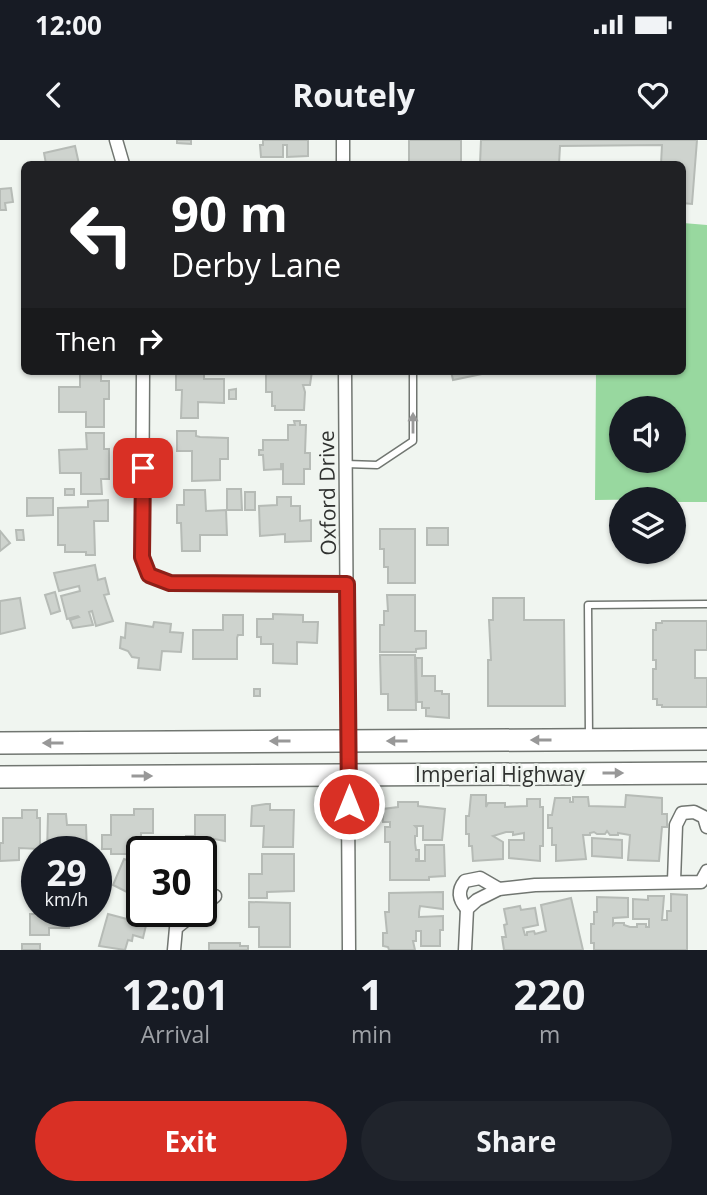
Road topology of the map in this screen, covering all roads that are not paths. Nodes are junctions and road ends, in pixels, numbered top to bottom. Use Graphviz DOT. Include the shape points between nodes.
graph roads {
  1 [pos="116,140"];
  2 [pos="343,140"];
  3 [pos="121,161"];
  4 [pos="343,161"];
  5 [pos="143,375"];
  6 [pos="345,375"];
  7 [pos="413,375"];
  8 [pos="346,464"];
  9 [pos="347,584"];
  10 [pos="707,604"];
  11 [pos="589,739"];
  12 [pos="707,739"];
  13 [pos="348,741"];
  14 [pos="0,743"];
  15 [pos="707,773"];
  16 [pos="349,775"];
  17 [pos="0,777"];
  18 [pos="707,827"];
  19 [pos="707,871"];
  20 [pos="674,881"];
  21 [pos="499,889"];
  22 [pos="467,909"];
  23 [pos="177,927"];
  24 [pos="174,950"];
  25 [pos="349,950"];
  26 [pos="466,950"];
  1 -- 3 [label="street"];
  2 -- 4 [label="street"];
  5 -- 9 [label="street" via="142,557 149,575 170,583"];
  6 -- 8 [label="street, Oxford Drive"];
  8 -- 7 [label="lane, one-way" via="377,465 414,441"];
  8 -- 9 [label="street, Oxford Drive"];
  9 -- 13 [label="street, Oxford Drive"];
  10 -- 11 [label="lane" via="589,605"];
  11 -- 12 [label="main road, Imperial Highway"];
  11 -- 13 [label="main road, Imperial Highway, one-way"];
  13 -- 14 [label="main road, Imperial Highway, one-way"];
  13 -- 16 [label="street, Oxford Drive"];
  16 -- 15 [label="main road, Imperial Highway, one-way"];
  17 -- 16 [label="main road, Imperial Highway, one-way"];
  16 -- 25 [label="street, Oxford Drive"];
  18 -- 20 [label="street" via="704,817 682,813 676,825"];
  19 -- 20 [label="street" via="701,882"];
  20 -- 21 [label="street"];
  21 -- 22 [label="street"];
  21 -- 22 [label="street" via="480,878 465,881 459,895"];
  22 -- 26 [label="street"];
  23 -- 24 [label="street"];
}
